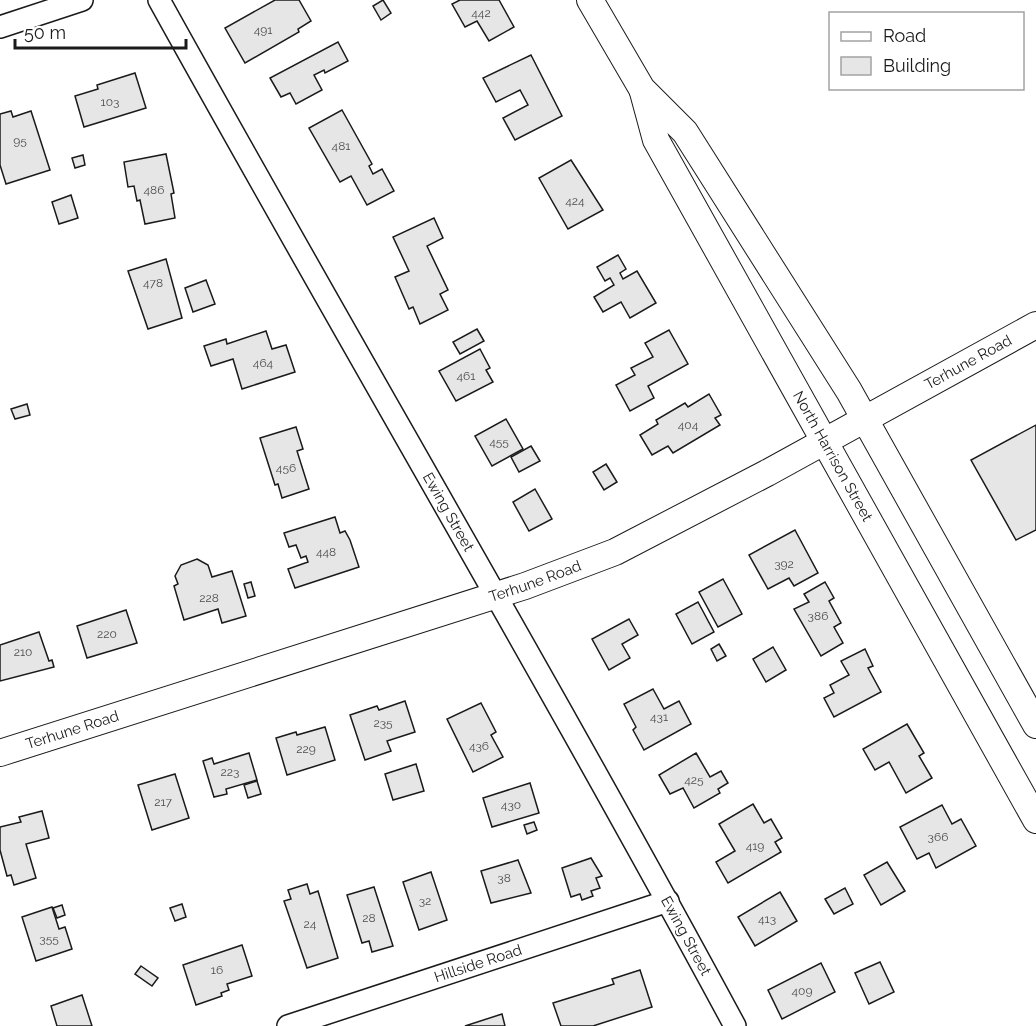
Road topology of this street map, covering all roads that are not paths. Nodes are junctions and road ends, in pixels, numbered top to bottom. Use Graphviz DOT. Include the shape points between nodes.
graph roads {
  1 [pos="82,0"];
  2 [pos="159,0"];
  3 [pos="590,0"];
  4 [pos="0,27"];
  5 [pos="642,89"];
  6 [pos="1036,325"];
  7 [pos="866,420"];
  8 [pos="824,442"];
  9 [pos="494,595"];
  10 [pos="1036,725"];
  11 [pos="0,753"];
  12 [pos="1036,820"];
  13 [pos="668,901"];
  14 [pos="288,1026"];
  15 [pos="735,1026"];
  1 -- 4 [label="street"];
  2 -- 9 [label="street, Ewing Street"];
  3 -- 5 [label="street, North Harrison Street"];
  5 -- 7 [label="street, North Harrison Street" via="685,132"];
  5 -- 8 [label="street, North Harrison Street" via="656,140"];
  6 -- 7 [label="street, Terhune Road"];
  7 -- 8 [label="street, Terhune Road"];
  7 -- 10 [label="street, North Harrison Street"];
  8 -- 9 [label="street, Terhune Road" via="615,552"];
  8 -- 12 [label="street, North Harrison Street"];
  9 -- 11 [label="street, Terhune Road"];
  9 -- 13 [label="street, Ewing Street"];
  13 -- 14 [label="street, Hillside Road"];
  13 -- 15 [label="street, Ewing Street"];
}
